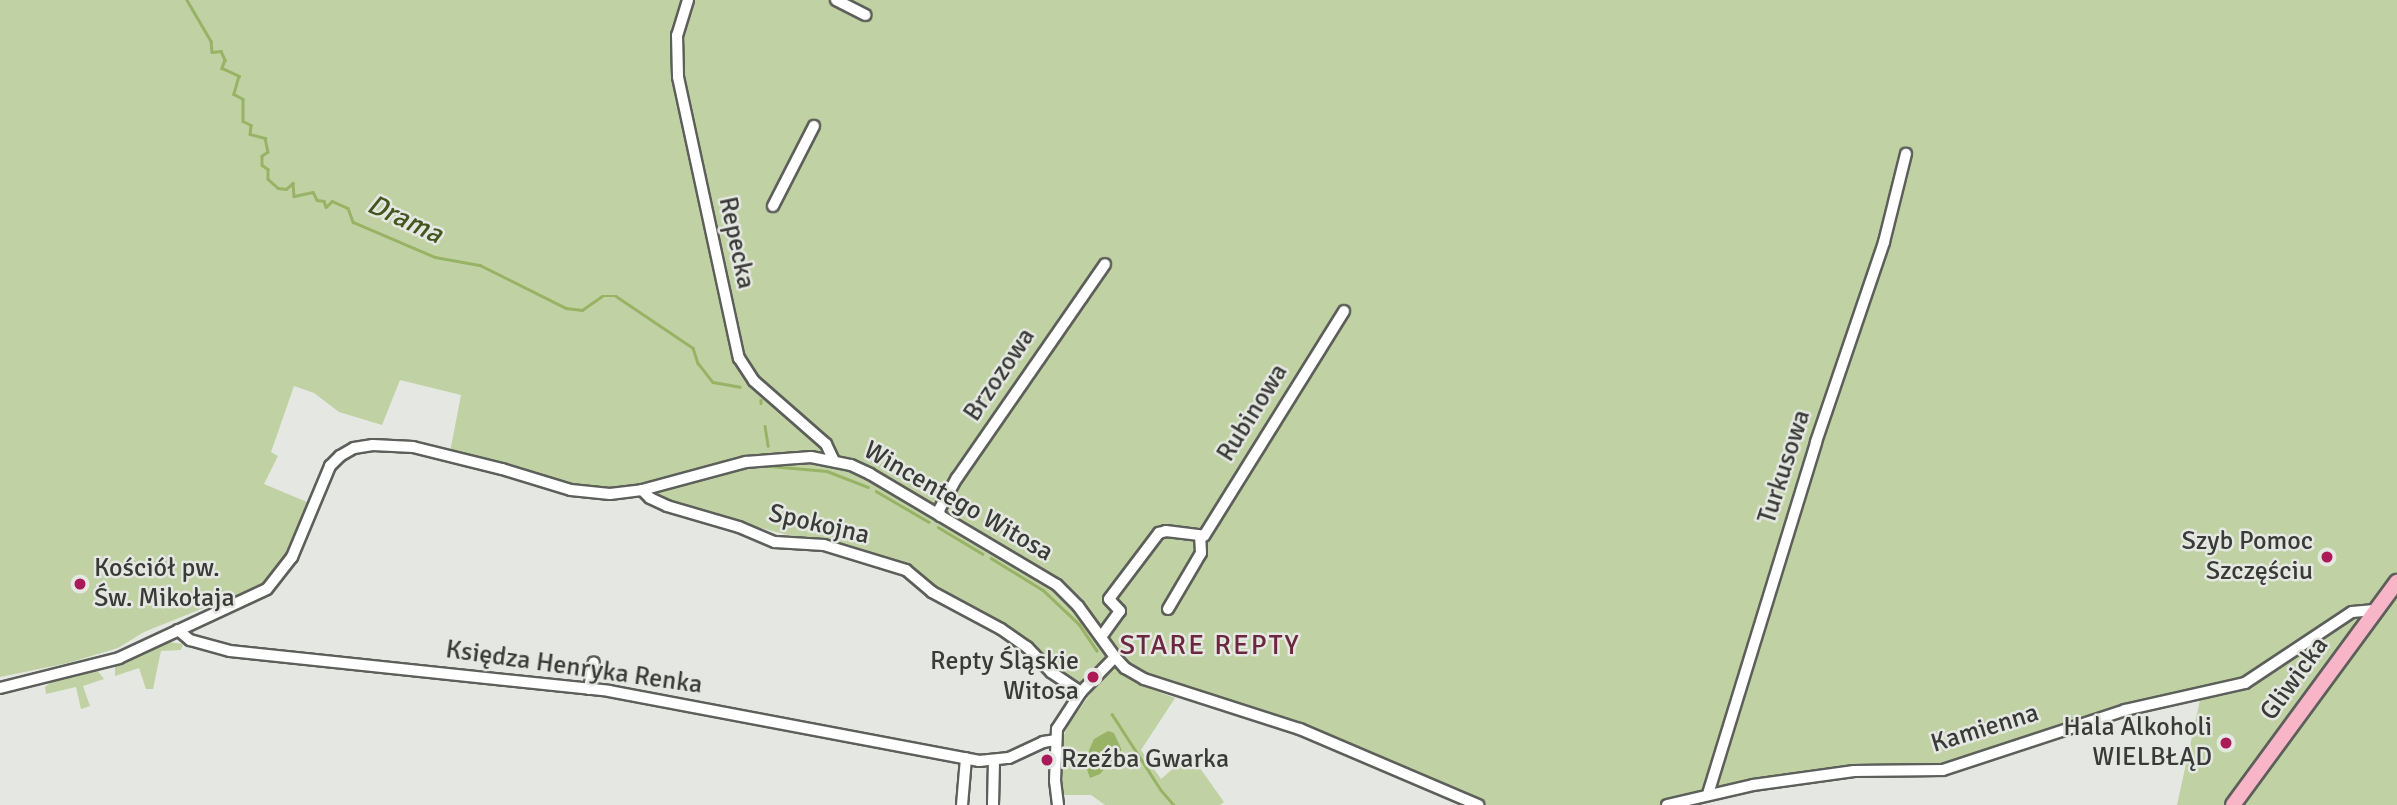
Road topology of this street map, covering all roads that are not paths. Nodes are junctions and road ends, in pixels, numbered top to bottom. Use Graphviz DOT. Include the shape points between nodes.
graph roads {
  1 [pos="688,0"];
  2 [pos="836,0"];
  3 [pos="865,15"];
  4 [pos="814,126"];
  5 [pos="1906,154"];
  6 [pos="773,206"];
  7 [pos="1105,264"];
  8 [pos="1344,311"];
  9 [pos="833,459"];
  10 [pos="642,490"];
  11 [pos="940,516"];
  12 [pos="1200,536"];
  13 [pos="2397,582"];
  14 [pos="1168,609"];
  15 [pos="2377,610"];
  16 [pos="178,630"];
  17 [pos="1101,637"];
  18 [pos="1115,657"];
  19 [pos="594,662"];
  20 [pos="0,688"];
  21 [pos="589,689"];
  22 [pos="1081,692"];
  23 [pos="1055,740"];
  24 [pos="966,758"];
  25 [pos="994,761"];
  26 [pos="1708,794"];
  27 [pos="962,805"];
  28 [pos="993,805"];
  29 [pos="1058,805"];
  30 [pos="1478,805"];
  31 [pos="1667,805"];
  32 [pos="2233,805"];
  1 -- 9 [label="street, Repecka" via="677,35 678,77 739,358 747,375 769,397 826,443"];
  2 -- 3 [label="street"];
  4 -- 6 [label="street"];
  5 -- 26 [label="street, Turkusowa" via="1884,242 1816,442"];
  7 -- 11 [label="street, Brzozowa" via="957,478"];
  8 -- 12 [label="street, Rubinowa"];
  9 -- 10 [label="street, Wincentego Witosa" via="779,457 746,462"];
  9 -- 11 [label="street, Wincentego Witosa" via="870,474"];
  10 -- 16 [label="street, Wincentego Witosa" via="610,494 571,490 434,451 386,445 354,448 330,466 292,557 278,579 251,600"];
  10 -- 22 [label="street, Spokojna" via="667,506 775,542 824,545 906,569 932,592 1001,629"];
  11 -- 17 [label="street, Wincentego Witosa" via="1057,585"];
  12 -- 14 [label="street, Rubinowa" via="1201,553"];
  12 -- 17 [label="street" via="1159,533 1110,599 1120,611"];
  13 -- 15 [label="main road, Gliwicka"];
  15 -- 26 [label="street, Kamienna" via="2352,612 2245,683 2125,710 1943,770 1854,771"];
  15 -- 32 [label="main road, Gliwicka"];
  16 -- 20 [label="street, Wincentego Witosa" via="96,666"];
  16 -- 21 [label="street, Księdza Henryka Renka" via="198,643 230,651"];
  17 -- 18 [label="street, Wincentego Witosa"];
  18 -- 22 [label="street"];
  18 -- 30 [label="street, Wincentego Witosa" via="1144,679 1309,732"];
  19 -- 21 [label="street"];
  21 -- 24 [label="street, Księdza Henryka Renka"];
  22 -- 23 [label="street" via="1062,717"];
  23 -- 25 [label="street, Księdza Henryka Renka"];
  23 -- 29 [label="street"];
  24 -- 25 [label="street, Księdza Henryka Renka"];
  24 -- 27 [label="street"];
  25 -- 28 [label="street"];
  26 -- 31 [label="street, Kamienna"];
}
